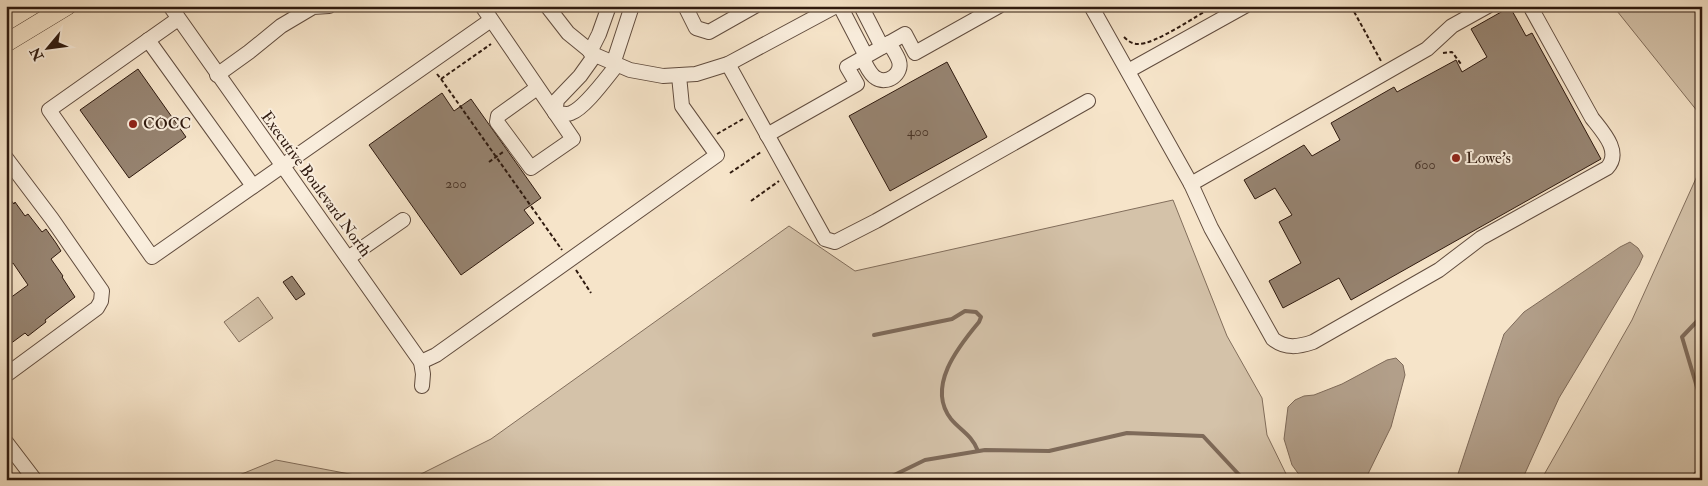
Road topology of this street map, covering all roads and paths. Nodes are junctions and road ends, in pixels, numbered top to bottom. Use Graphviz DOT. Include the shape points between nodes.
graph roads {
  1 [pos="67,6"];
  2 [pos="170,6"];
  3 [pos="313,6"];
  4 [pos="329,6"];
  5 [pos="482,6"];
  6 [pos="547,6"];
  7 [pos="609,6"];
  8 [pos="632,6"];
  9 [pos="685,6"];
  10 [pos="755,6"];
  11 [pos="836,6"];
  12 [pos="840,6"];
  13 [pos="861,6"];
  14 [pos="1000,6"];
  15 [pos="1091,6"];
  16 [pos="1214,6"];
  17 [pos="1245,6"];
  18 [pos="1488,6"];
  19 [pos="1530,6"];
  20 [pos="178,19"];
  21 [pos="491,20"];
  22 [pos="1106,34"];
  23 [pos="503,36"];
  24 [pos="148,40"];
  25 [pos="6,42"];
  26 [pos="885,45"];
  27 [pos="592,53"];
  28 [pos="864,57"];
  29 [pos="430,63"];
  30 [pos="615,64"];
  31 [pos="728,64"];
  32 [pos="1128,71"];
  33 [pos="217,75"];
  34 [pos="679,76"];
  35 [pos="441,79"];
  36 [pos="537,88"];
  37 [pos="1088,101"];
  38 [pos="555,113"];
  39 [pos="755,113"];
  40 [pos="770,140"];
  41 [pos="707,141"];
  42 [pos="513,145"];
  43 [pos="496,157"];
  44 [pos="6,158"];
  45 [pos="490,162"];
  46 [pos="282,166"];
  47 [pos="730,173"];
  48 [pos="790,175"];
  49 [pos="1191,184"];
  50 [pos="253,186"];
  51 [pos="751,201"];
  52 [pos="403,220"];
  53 [pos="348,258"];
  54 [pos="569,260"];
  55 [pos="591,293"];
  56 [pos="421,362"];
  57 [pos="6,375"];
  58 [pos="422,386"];
  59 [pos="6,442"];
  60 [pos="34,480"];
  1 -- 25 [label="main road"];
  2 -- 20 [label="street, Executive Boulevard North"];
  3 -- 4 [label="street"];
  3 -- 33 [label="street"];
  5 -- 21 [label="street"];
  6 -- 27 [label="street" via="568,33"];
  7 -- 27 [label="street"];
  8 -- 30 [label="street"];
  9 -- 10 [label="street" via="696,28 709,32"];
  11 -- 31 [label="street"];
  12 -- 28 [label="street"];
  13 -- 26 [label="street"];
  14 -- 26 [label="street" via="915,53 905,34"];
  15 -- 22 [label="street"];
  16 -- 22 [label="path" via="1146,43 1130,42 1119,27"];
  17 -- 32 [label="street"];
  18 -- 49 [label="street" via="1452,26 1427,49"];
  19 -- 49 [label="street" via="1592,118 1611,145 1613,159 1610,165 1481,238 1438,270 1312,342 1289,347 1273,339 1211,228"];
  20 -- 24 [label="street"];
  20 -- 33 [label="street, Executive Boulevard North"];
  21 -- 23 [label="street"];
  21 -- 29 [label="street"];
  22 -- 32 [label="street"];
  23 -- 35 [label="path"];
  23 -- 36 [label="street"];
  24 -- 50 [label="street"];
  24 -- 50 [label="street" via="49,110 152,257"];
  26 -- 28 [label="street"];
  26 -- 28 [label="street" via="899,61 897,73 891,78 876,79"];
  27 -- 30 [label="street"];
  27 -- 38 [label="street" via="580,76 557,100"];
  28 -- 40 [label="street" via="847,67 857,84"];
  29 -- 35 [label="path"];
  29 -- 46 [label="street"];
  30 -- 34 [label="street" via="645,74"];
  30 -- 38 [label="street" via="578,109 570,114"];
  31 -- 34 [label="street"];
  31 -- 39 [label="street"];
  32 -- 49 [label="street"];
  33 -- 46 [label="street, Executive Boulevard North"];
  34 -- 41 [label="street" via="682,106"];
  35 -- 43 [label="path"];
  36 -- 38 [label="street"];
  36 -- 42 [label="street" via="498,116 497,122"];
  37 -- 48 [label="street" via="835,242 825,239"];
  38 -- 42 [label="street" via="573,138 531,168"];
  39 -- 40 [label="street"];
  39 -- 41 [label="path"];
  40 -- 47 [label="path"];
  40 -- 48 [label="street"];
  41 -- 54 [label="street" via="717,155"];
  42 -- 43 [label="path"];
  43 -- 45 [label="path"];
  43 -- 54 [label="path"];
  44 -- 57 [label="street" via="102,291 96,308"];
  46 -- 50 [label="street"];
  46 -- 53 [label="street, Executive Boulevard North"];
  48 -- 51 [label="path"];
  52 -- 53 [label="street"];
  53 -- 56 [label="street, Executive Boulevard North"];
  54 -- 55 [label="path"];
  54 -- 56 [label="street" via="436,355"];
  56 -- 58 [label="street"];
  59 -- 60 [label="street"];
}
